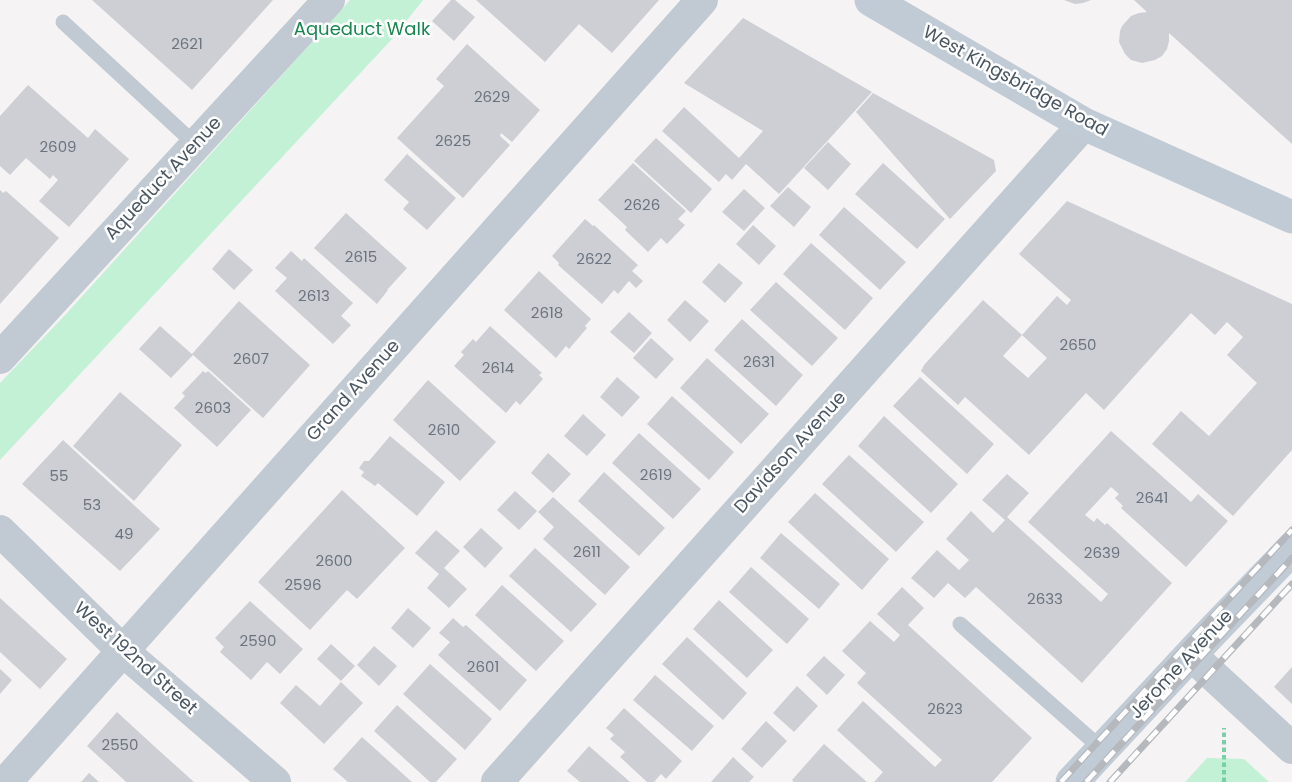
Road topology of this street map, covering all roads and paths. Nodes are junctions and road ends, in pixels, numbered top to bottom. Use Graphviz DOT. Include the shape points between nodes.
graph roads {
  1 [pos="329,0"];
  2 [pos="702,0"];
  3 [pos="871,0"];
  4 [pos="63,21"];
  5 [pos="1084,124"];
  6 [pos="196,145"];
  7 [pos="1292,217"];
  8 [pos="0,358"];
  9 [pos="0,531"];
  10 [pos="1292,549"];
  11 [pos="960,624"];
  12 [pos="123,651"];
  13 [pos="1191,655"];
  14 [pos="1225,725"];
  15 [pos="1292,748"];
  16 [pos="1102,750"];
  17 [pos="6,782"];
  18 [pos="274,782"];
  19 [pos="497,782"];
  20 [pos="1072,782"];
  21 [pos="1224,782"];
  1 -- 6 [label="street, Aqueduct Avenue"];
  2 -- 12 [label="street, Grand Avenue"];
  3 -- 5 [label="main road, West Kingsbridge Road"];
  4 -- 6 [label="lane"];
  5 -- 7 [label="main road, West Kingsbridge Road"];
  5 -- 19 [label="street, Davidson Avenue"];
  6 -- 8 [label="street, Aqueduct Avenue"];
  9 -- 12 [label="street, West 192nd Street"];
  10 -- 13 [label="main road, Jerome Avenue"];
  11 -- 16 [label="lane"];
  12 -- 17 [label="street, Grand Avenue"];
  12 -- 18 [label="street, West 192nd Street"];
  13 -- 15 [label="street"];
  13 -- 16 [label="main road, Jerome Avenue"];
  14 -- 21 [label="path"];
  16 -- 20 [label="main road, Jerome Avenue"];
}
